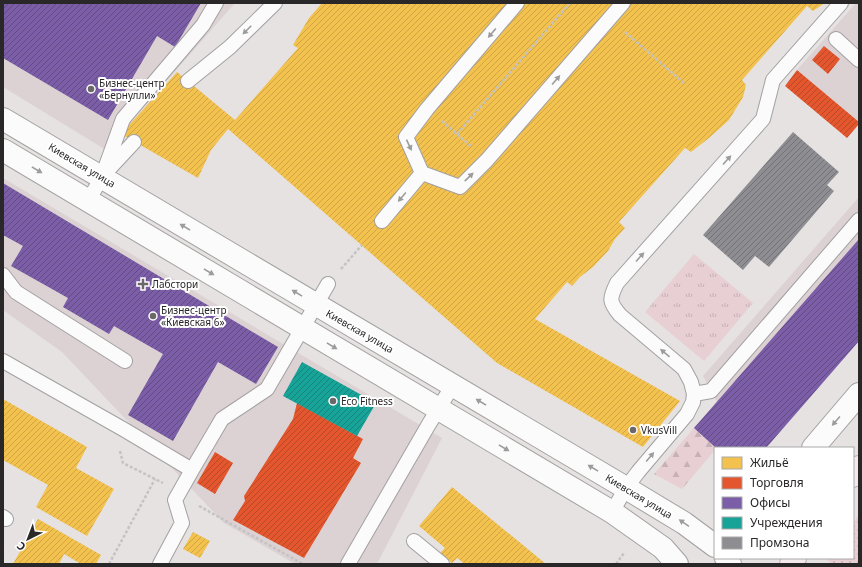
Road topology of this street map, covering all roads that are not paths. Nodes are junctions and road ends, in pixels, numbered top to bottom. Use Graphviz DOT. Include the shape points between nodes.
graph roads {
  1 [pos="216,3"];
  2 [pos="275,3"];
  3 [pos="517,3"];
  4 [pos="623,3"];
  5 [pos="841,3"];
  6 [pos="836,40"];
  7 [pos="859,60"];
  8 [pos="188,81"];
  9 [pos="3,119"];
  10 [pos="134,142"];
  11 [pos="3,150"];
  12 [pos="422,173"];
  13 [pos="102,177"];
  14 [pos="88,201"];
  15 [pos="859,220"];
  16 [pos="382,221"];
  17 [pos="3,275"];
  18 [pos="328,284"];
  19 [pos="316,305"];
  20 [pos="303,328"];
  21 [pos="3,361"];
  22 [pos="126,361"];
  23 [pos="453,385"];
  24 [pos="694,394"];
  25 [pos="859,394"];
  26 [pos="438,408"];
  27 [pos="814,447"];
  28 [pos="192,470"];
  29 [pos="626,488"];
  30 [pos="612,512"];
  31 [pos="414,541"];
  32 [pos="714,545"];
  33 [pos="160,564"];
  34 [pos="348,564"];
  35 [pos="442,564"];
  36 [pos="677,564"];
  1 -- 13 [label="lane" via="203,24 124,119"];
  2 -- 8 [label="lane, one-way" via="230,47"];
  3 -- 12 [label="lane, one-way" via="427,108 406,137"];
  12 -- 4 [label="lane, one-way" via="460,186 487,160"];
  24 -- 5 [label="lane, one-way" via="684,369 620,315 612,305 611,294 617,283 763,119 772,80"];
  6 -- 7 [label="lane"];
  9 -- 13 [label="street, Киевская улица"];
  10 -- 13 [label="lane"];
  11 -- 14 [label="street, one-way"];
  12 -- 16 [label="lane, one-way"];
  13 -- 14 [label="lane"];
  19 -- 13 [label="street, Киевская улица, one-way"];
  14 -- 20 [label="street, one-way"];
  15 -- 24 [label="lane" via="711,391"];
  17 -- 22 [label="lane" via="16,292"];
  18 -- 19 [label="lane"];
  19 -- 20 [label="lane"];
  19 -- 23 [label="street, Киевская улица"];
  20 -- 26 [label="street, one-way"];
  20 -- 28 [label="lane" via="267,389 222,419"];
  21 -- 28 [label="lane"];
  23 -- 26 [label="lane"];
  29 -- 23 [label="street, Киевская улица, one-way"];
  29 -- 24 [label="lane, one-way" via="687,414"];
  25 -- 27 [label="street, one-way"];
  26 -- 30 [label="street, one-way"];
  26 -- 34 [label="lane"];
  28 -- 33 [label="lane" via="175,500 182,523"];
  29 -- 30 [label="lane"];
  32 -- 29 [label="street, Киевская улица, one-way" via="684,523"];
  30 -- 36 [label="street" via="663,548"];
  31 -- 35 [label="lane"];
}
